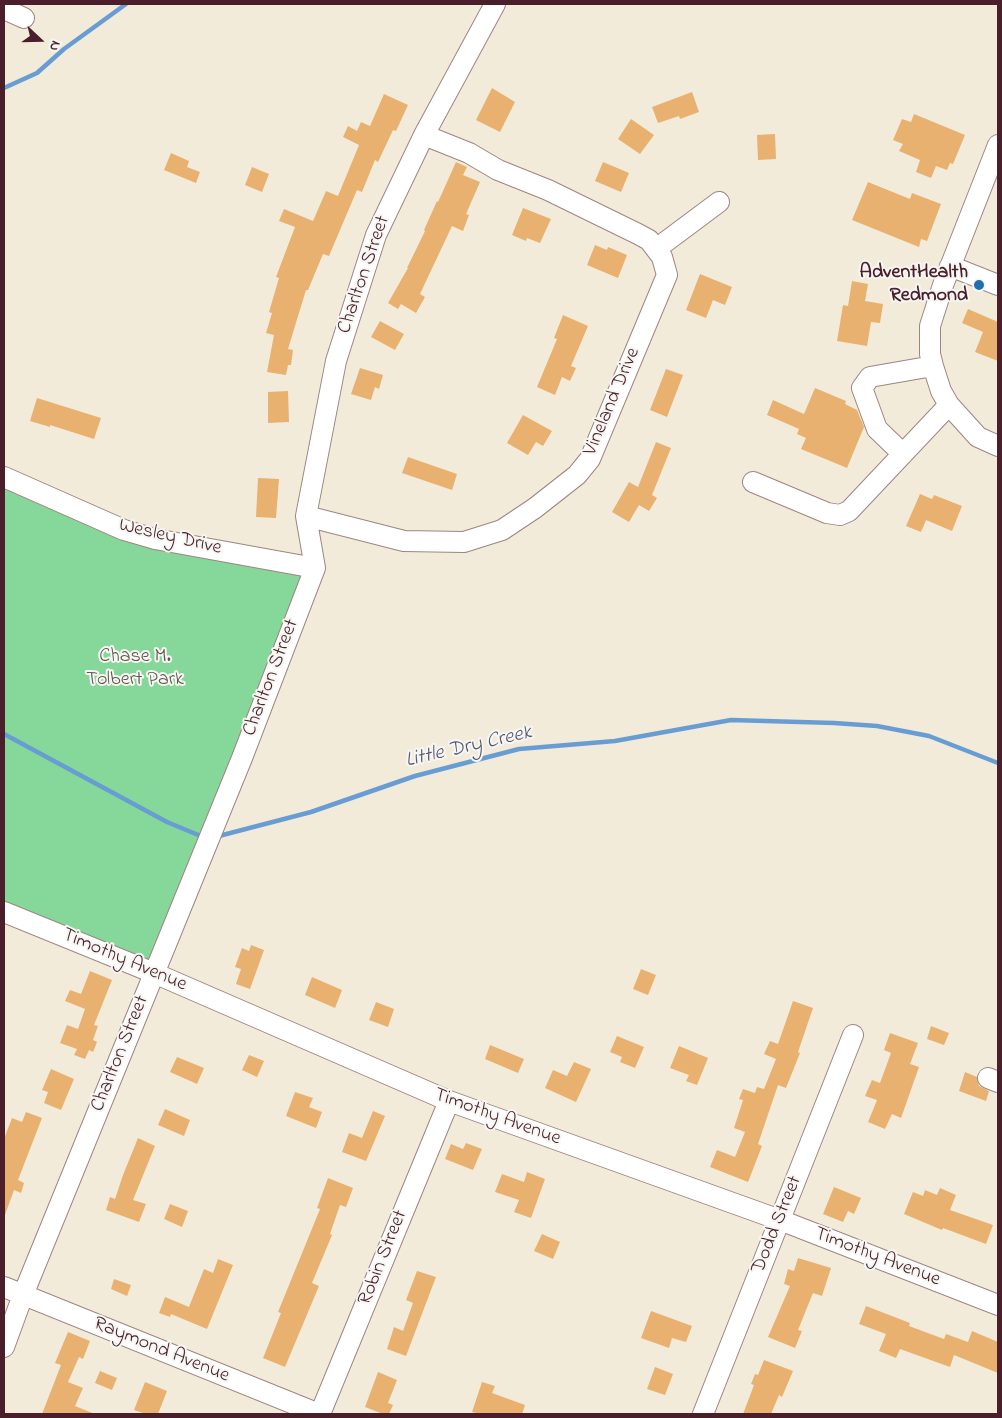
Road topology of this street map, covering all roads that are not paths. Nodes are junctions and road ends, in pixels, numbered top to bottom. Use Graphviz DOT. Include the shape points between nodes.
graph roads {
  1 [pos="495,4"];
  2 [pos="4,9"];
  3 [pos="24,18"];
  4 [pos="424,135"];
  5 [pos="998,145"];
  6 [pos="719,202"];
  7 [pos="656,249"];
  8 [pos="950,266"];
  9 [pos="998,286"];
  10 [pos="933,366"];
  11 [pos="949,405"];
  12 [pos="998,446"];
  13 [pos="903,454"];
  14 [pos="4,477"];
  15 [pos="753,482"];
  16 [pos="306,516"];
  17 [pos="315,568"];
  18 [pos="4,912"];
  19 [pos="154,973"];
  20 [pos="852,1035"];
  21 [pos="449,1101"];
  22 [pos="780,1220"];
  23 [pos="4,1287"];
  24 [pos="23,1295"];
  25 [pos="998,1305"];
  26 [pos="4,1348"];
  27 [pos="319,1414"];
  28 [pos="703,1414"];
  1 -- 4 [label="street, Charlton Street"];
  2 -- 3 [label="street"];
  4 -- 7 [label="street, Vineland Drive" via="469,152 498,170 548,190 638,234"];
  4 -- 16 [label="street, Charlton Street" via="367,259 336,361"];
  5 -- 8 [label="street"];
  6 -- 7 [label="street"];
  7 -- 16 [label="street, Vineland Drive" via="662,256 667,275 590,459 577,475 535,508 502,530 464,542 404,541"];
  8 -- 9 [label="street"];
  8 -- 10 [label="street" via="930,326"];
  10 -- 11 [label="street"];
  10 -- 13 [label="street" via="870,378 862,388 877,429"];
  11 -- 12 [label="street" via="978,437"];
  11 -- 13 [label="street"];
  13 -- 15 [label="street" via="849,511 840,516"];
  14 -- 17 [label="street, Wesley Drive" via="124,530 155,539"];
  16 -- 17 [label="street, Charlton Street"];
  17 -- 19 [label="street, Charlton Street"];
  18 -- 19 [label="street, Timothy Avenue"];
  19 -- 21 [label="street, Timothy Avenue"];
  19 -- 24 [label="street, Charlton Street"];
  20 -- 22 [label="street, Dodd Street"];
  21 -- 22 [label="street, Timothy Avenue"];
  21 -- 27 [label="street, Robin Street"];
  22 -- 25 [label="street, Timothy Avenue"];
  22 -- 28 [label="street, Dodd Street"];
  23 -- 24 [label="street, Raymond Avenue"];
  24 -- 26 [label="street, Charlton Street"];
  24 -- 27 [label="street, Raymond Avenue"];
}
